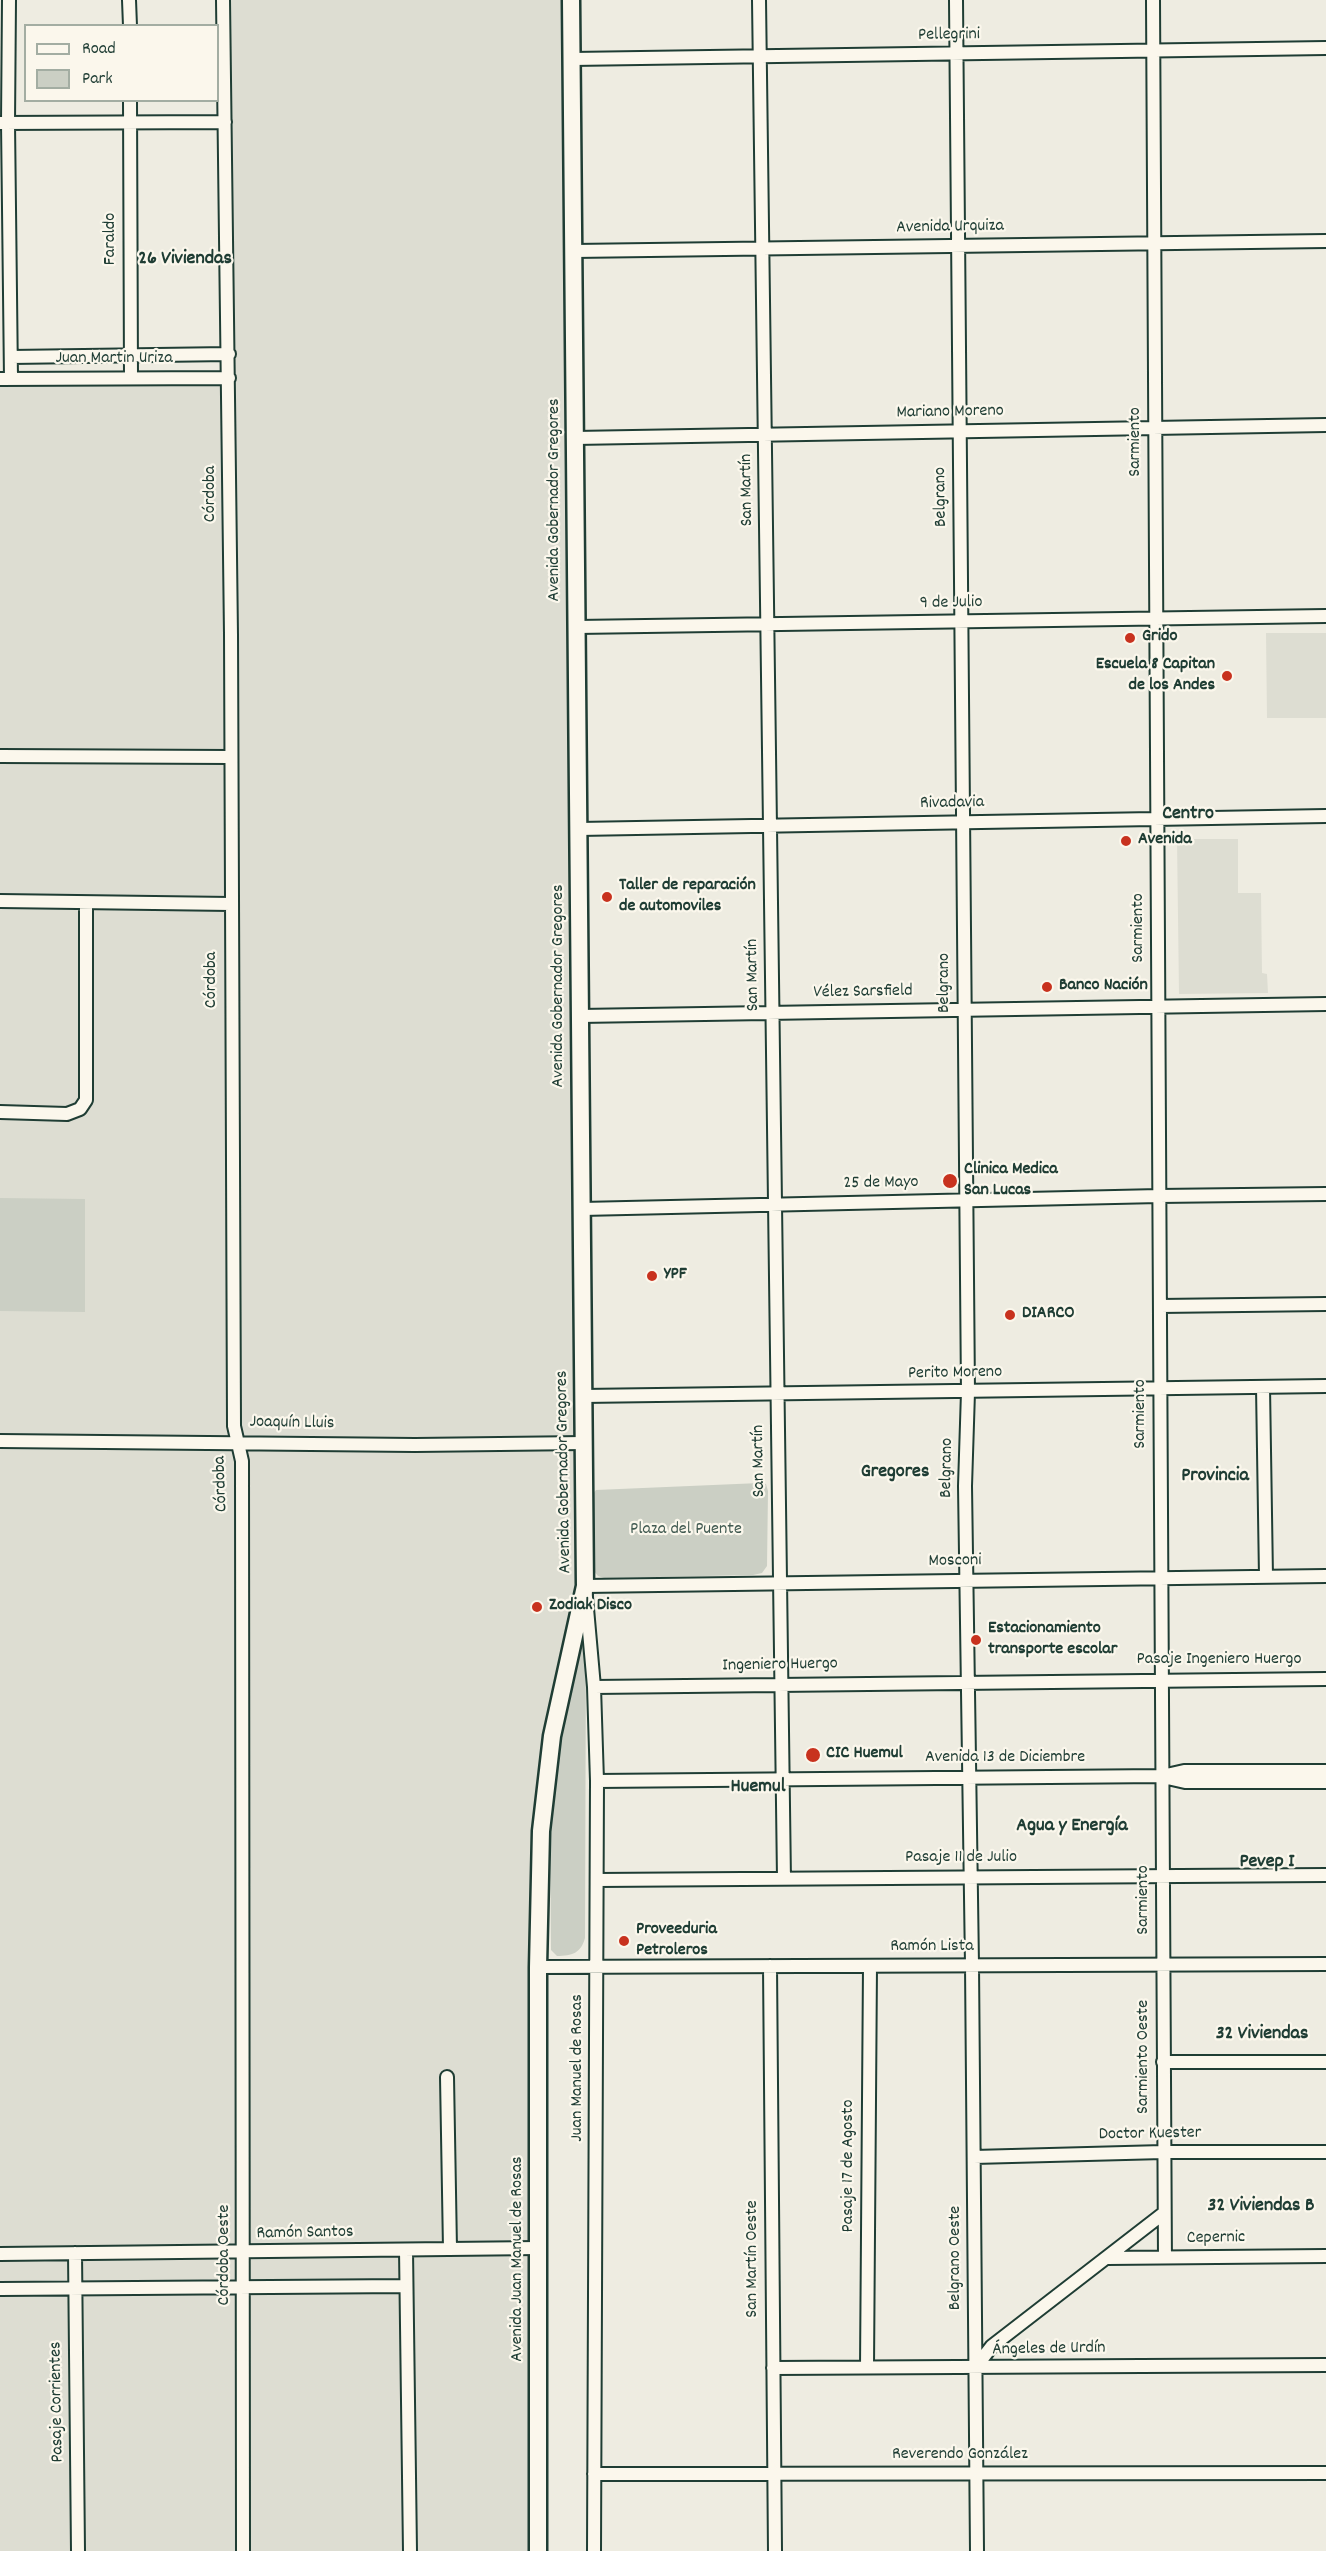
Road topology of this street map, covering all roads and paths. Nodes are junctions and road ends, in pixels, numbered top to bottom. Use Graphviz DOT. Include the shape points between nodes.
graph roads {
  1 [pos="9,0"];
  2 [pos="129,0"];
  3 [pos="223,0"];
  4 [pos="571,0"];
  5 [pos="759,0"];
  6 [pos="956,0"];
  7 [pos="1153,0"];
  8 [pos="130,24"];
  9 [pos="1326,48"];
  10 [pos="1154,51"];
  11 [pos="956,54"];
  12 [pos="760,57"];
  13 [pos="572,59"];
  14 [pos="130,102"];
  15 [pos="130,122"];
  16 [pos="225,122"];
  17 [pos="4,123"];
  18 [pos="1326,241"];
  19 [pos="1155,243"];
  20 [pos="958,246"];
  21 [pos="762,248"];
  22 [pos="574,251"];
  23 [pos="228,354"];
  24 [pos="131,355"];
  25 [pos="11,357"];
  26 [pos="131,378"];
  27 [pos="229,378"];
  28 [pos="6,379"];
  29 [pos="1326,424"];
  30 [pos="1155,428"];
  31 [pos="960,431"];
  32 [pos="765,435"];
  33 [pos="575,438"];
  34 [pos="1326,616"];
  35 [pos="1156,618"];
  36 [pos="961,621"];
  37 [pos="767,624"];
  38 [pos="577,627"];
  39 [pos="0,756"];
  40 [pos="231,757"];
  41 [pos="1326,816"];
  42 [pos="1157,819"];
  43 [pos="963,822"];
  44 [pos="770,825"];
  45 [pos="579,829"];
  46 [pos="0,901"];
  47 [pos="86,903"];
  48 [pos="231,904"];
  49 [pos="1326,1004"];
  50 [pos="1158,1005"];
  51 [pos="964,1009"];
  52 [pos="772,1013"];
  53 [pos="580,1016"];
  54 [pos="0,1112"];
  55 [pos="1326,1194"];
  56 [pos="1159,1196"];
  57 [pos="966,1200"];
  58 [pos="775,1205"];
  59 [pos="582,1209"];
  60 [pos="1326,1304"];
  61 [pos="1160,1306"];
  62 [pos="1326,1386"];
  63 [pos="1263,1387"];
  64 [pos="1160,1388"];
  65 [pos="968,1392"];
  66 [pos="777,1394"];
  67 [pos="584,1396"];
  68 [pos="0,1441"];
  69 [pos="238,1442"];
  70 [pos="584,1443"];
  71 [pos="1326,1576"];
  72 [pos="1161,1577"];
  73 [pos="1266,1577"];
  74 [pos="966,1580"];
  75 [pos="780,1581"];
  76 [pos="585,1586"];
  77 [pos="1162,1679"];
  78 [pos="1326,1679"];
  79 [pos="968,1682"];
  80 [pos="781,1683"];
  81 [pos="594,1687"];
  82 [pos="1326,1771"];
  83 [pos="1162,1776"];
  84 [pos="969,1777"];
  85 [pos="782,1780"];
  86 [pos="597,1781"];
  87 [pos="1326,1782"];
  88 [pos="1326,1875"];
  89 [pos="1163,1876"];
  90 [pos="971,1877"];
  91 [pos="784,1878"];
  92 [pos="597,1880"];
  93 [pos="243,1959"];
  94 [pos="1163,1964"];
  95 [pos="1326,1964"];
  96 [pos="972,1965"];
  97 [pos="770,1966"];
  98 [pos="870,1966"];
  99 [pos="538,1967"];
  100 [pos="598,1967"];
  101 [pos="1326,2061"];
  102 [pos="1163,2062"];
  103 [pos="447,2077"];
  104 [pos="1163,2152"];
  105 [pos="1326,2152"];
  106 [pos="974,2157"];
  107 [pos="1164,2213"];
  108 [pos="538,2248"];
  109 [pos="406,2250"];
  110 [pos="450,2250"];
  111 [pos="75,2253"];
  112 [pos="244,2253"];
  113 [pos="0,2254"];
  114 [pos="1326,2256"];
  115 [pos="1165,2257"];
  116 [pos="1107,2258"];
  117 [pos="244,2286"];
  118 [pos="406,2286"];
  119 [pos="75,2287"];
  120 [pos="0,2289"];
  121 [pos="1326,2365"];
  122 [pos="867,2367"];
  123 [pos="773,2368"];
  124 [pos="975,2368"];
  125 [pos="1326,2473"];
  126 [pos="594,2474"];
  127 [pos="774,2474"];
  128 [pos="976,2474"];
  129 [pos="78,2551"];
  130 [pos="243,2551"];
  131 [pos="410,2551"];
  132 [pos="538,2551"];
  133 [pos="594,2551"];
  134 [pos="775,2551"];
  135 [pos="976,2551"];
  1 -- 17 [label="street"];
  2 -- 8 [label="street"];
  3 -- 16 [label="street, Córdoba"];
  4 -- 13 [label="main road, Avenida Gobernador Gregores"];
  5 -- 12 [label="street, San Martín"];
  6 -- 11 [label="street, Belgrano"];
  7 -- 10 [label="street, Sarmiento"];
  9 -- 10 [label="street, Pellegrini"];
  10 -- 11 [label="street, Pellegrini"];
  10 -- 19 [label="street, Sarmiento"];
  11 -- 12 [label="street, Pellegrini"];
  11 -- 20 [label="street, Belgrano"];
  12 -- 13 [label="street, Pellegrini"];
  12 -- 21 [label="street, San Martín"];
  13 -- 22 [label="main road, Avenida Gobernador Gregores"];
  14 -- 15 [label="street, Faraldo"];
  15 -- 16 [label="street"];
  15 -- 17 [label="street"];
  15 -- 24 [label="street, Faraldo"];
  16 -- 23 [label="street, Córdoba"];
  17 -- 25 [label="street"];
  18 -- 19 [label="street, Avenida Urquiza"];
  19 -- 20 [label="street, Avenida Urquiza"];
  19 -- 30 [label="street, Sarmiento"];
  20 -- 21 [label="street, Avenida Urquiza"];
  20 -- 31 [label="street, Belgrano"];
  21 -- 22 [label="street, Avenida Urquiza"];
  21 -- 32 [label="street, San Martín"];
  22 -- 33 [label="main road, Avenida Gobernador Gregores"];
  23 -- 24 [label="street"];
  23 -- 27 [label="street, Córdoba"];
  24 -- 25 [label="street"];
  24 -- 26 [label="street, Faraldo"];
  25 -- 28 [label="street"];
  26 -- 27 [label="street, Juan Martin Uriza"];
  26 -- 28 [label="street, Juan Martin Uriza"];
  27 -- 40 [label="street, Córdoba"];
  29 -- 30 [label="street, Mariano Moreno"];
  30 -- 31 [label="street, Mariano Moreno"];
  30 -- 35 [label="street, Sarmiento"];
  31 -- 32 [label="street, Mariano Moreno"];
  31 -- 36 [label="street, Belgrano"];
  32 -- 33 [label="street, Mariano Moreno"];
  32 -- 37 [label="street, San Martín"];
  33 -- 38 [label="main road, Avenida Gobernador Gregores"];
  34 -- 35 [label="street, 9 de Julio"];
  35 -- 36 [label="street, 9 de Julio"];
  35 -- 42 [label="street, Sarmiento"];
  36 -- 37 [label="street, 9 de Julio"];
  36 -- 43 [label="street, Belgrano"];
  37 -- 38 [label="street, 9 de Julio"];
  37 -- 44 [label="street, San Martín"];
  38 -- 45 [label="main road, Avenida Gobernador Gregores"];
  39 -- 40 [label="street"];
  40 -- 48 [label="street, Córdoba"];
  41 -- 42 [label="street, Rivadavia"];
  42 -- 43 [label="street, Rivadavia"];
  42 -- 50 [label="street, Sarmiento"];
  43 -- 44 [label="street, Rivadavia"];
  43 -- 51 [label="street, Belgrano"];
  44 -- 45 [label="street, Rivadavia"];
  44 -- 52 [label="street, San Martín"];
  45 -- 53 [label="main road, Avenida Gobernador Gregores"];
  46 -- 47 [label="street"];
  47 -- 48 [label="street"];
  47 -- 54 [label="street" via="86,1100 67,1114"];
  48 -- 69 [label="street, Córdoba" via="234,1426"];
  49 -- 50 [label="street, Vélez Sarsfield"];
  50 -- 51 [label="street, Vélez Sarsfield"];
  50 -- 56 [label="street, Sarmiento"];
  51 -- 52 [label="street, Vélez Sarsfield"];
  51 -- 57 [label="street, Belgrano"];
  52 -- 53 [label="street, Vélez Sarsfield"];
  52 -- 58 [label="street, San Martín"];
  53 -- 59 [label="main road, Avenida Gobernador Gregores"];
  55 -- 56 [label="street, 25 de Mayo"];
  56 -- 57 [label="street, 25 de Mayo"];
  56 -- 61 [label="street, Sarmiento"];
  57 -- 58 [label="street, 25 de Mayo"];
  57 -- 65 [label="street, Belgrano"];
  58 -- 59 [label="street, 25 de Mayo"];
  58 -- 66 [label="street, San Martín"];
  59 -- 67 [label="main road, Avenida Gobernador Gregores"];
  60 -- 61 [label="street"];
  61 -- 64 [label="street, Sarmiento"];
  62 -- 63 [label="street, Perito Moreno"];
  63 -- 64 [label="street, Perito Moreno"];
  63 -- 73 [label="street"];
  64 -- 65 [label="street, Perito Moreno"];
  64 -- 72 [label="street, Sarmiento"];
  65 -- 66 [label="street, Perito Moreno"];
  65 -- 74 [label="street, Belgrano"];
  66 -- 67 [label="street, Perito Moreno"];
  66 -- 75 [label="street, San Martín"];
  67 -- 70 [label="main road, Avenida Gobernador Gregores"];
  68 -- 69 [label="street, Joaquín Lluis"];
  69 -- 70 [label="street, Joaquín Lluis"];
  69 -- 93 [label="street, Córdoba" via="242,1461"];
  70 -- 76 [label="main road, Avenida Gobernador Gregores"];
  71 -- 73 [label="street, Mosconi"];
  72 -- 73 [label="street, Mosconi"];
  72 -- 74 [label="street, Mosconi"];
  72 -- 77 [label="street, Sarmiento"];
  74 -- 75 [label="street, Mosconi"];
  74 -- 79 [label="street, Belgrano"];
  75 -- 76 [label="street, Mosconi"];
  75 -- 80 [label="street, San Martín"];
  76 -- 81 [label="street, Juan Manuel de Rosas"];
  76 -- 99 [label="main road, Avenida Gobernador Gregores" via="559,1698 547,1774 541,1831"];
  77 -- 78 [label="street, Pasaje Ingeniero Huergo"];
  77 -- 79 [label="street, Pasaje Ingeniero Huergo"];
  77 -- 83 [label="street, Sarmiento"];
  79 -- 80 [label="street, Ingeniero Huergo"];
  79 -- 84 [label="street, Belgrano"];
  80 -- 81 [label="street, Ingeniero Huergo"];
  80 -- 85 [label="street, San Martín"];
  81 -- 86 [label="street, Juan Manuel de Rosas"];
  82 -- 83 [label="street, Avenida 13 de Diciembre" via="1184,1771"];
  83 -- 84 [label="street, Avenida 13 de Diciembre"];
  83 -- 87 [label="street, Avenida 13 de Diciembre" via="1185,1782"];
  83 -- 89 [label="street, Sarmiento"];
  84 -- 85 [label="street, Avenida 13 de Diciembre"];
  84 -- 90 [label="street, Belgrano"];
  85 -- 86 [label="street, Avenida 13 de Diciembre"];
  85 -- 91 [label="street, San Martín"];
  86 -- 92 [label="street, Juan Manuel de Rosas"];
  88 -- 89 [label="street, Pasaje 11 de Julio"];
  89 -- 90 [label="street, Pasaje 11 de Julio"];
  89 -- 94 [label="street, Sarmiento"];
  90 -- 91 [label="street, Pasaje 11 de Julio"];
  90 -- 96 [label="street, Belgrano"];
  91 -- 92 [label="street, Pasaje 11 de Julio"];
  92 -- 100 [label="street, Juan Manuel de Rosas"];
  93 -- 112 [label="street, Córdoba Oeste"];
  94 -- 95 [label="street, Ramón Lista"];
  94 -- 96 [label="street, Ramón Lista"];
  94 -- 102 [label="street, Sarmiento Oeste"];
  96 -- 98 [label="street, Ramón Lista"];
  96 -- 106 [label="street, Belgrano Oeste"];
  97 -- 98 [label="street, Ramón Lista"];
  97 -- 100 [label="street, Ramón Lista"];
  97 -- 123 [label="street, San Martín Oeste"];
  98 -- 122 [label="street, Pasaje 17 de Agosto"];
  99 -- 100 [label="street, Ramón Lista"];
  99 -- 108 [label="main road, Avenida Juan Manuel de Rosas"];
  100 -- 126 [label="street, Juan Manuel de Rosas"];
  101 -- 102 [label="street"];
  102 -- 104 [label="street, Sarmiento Oeste"];
  103 -- 110 [label="street"];
  104 -- 105 [label="street, Doctor Kuester"];
  104 -- 106 [label="street, Doctor Kuester"];
  104 -- 107 [label="street, Sarmiento Oeste"];
  106 -- 124 [label="street, Belgrano Oeste"];
  107 -- 115 [label="street, Sarmiento Oeste"];
  107 -- 116 [label="street"];
  108 -- 110 [label="street, Ramón Santos"];
  108 -- 132 [label="main road, Avenida Juan Manuel de Rosas"];
  109 -- 110 [label="street, Ramón Santos"];
  109 -- 112 [label="street, Ramón Santos"];
  109 -- 118 [label="street"];
  111 -- 112 [label="street, Ramón Santos"];
  111 -- 113 [label="street, Ramón Santos"];
  111 -- 119 [label="street, Pasaje Corrientes"];
  112 -- 117 [label="street, Córdoba Oeste"];
  114 -- 115 [label="street, Cepernic"];
  115 -- 116 [label="street, Cepernic"];
  116 -- 124 [label="street" via="992,2346"];
  117 -- 118 [label="street"];
  117 -- 119 [label="street"];
  117 -- 130 [label="street, Córdoba Oeste"];
  118 -- 131 [label="street"];
  119 -- 120 [label="street"];
  119 -- 129 [label="street, Pasaje Corrientes"];
  121 -- 124 [label="street, Ángeles de Urdín"];
  122 -- 123 [label="street, Ángeles de Urdín"];
  122 -- 124 [label="street, Ángeles de Urdín"];
  123 -- 127 [label="street, San Martín Oeste"];
  124 -- 128 [label="street, Belgrano Oeste"];
  125 -- 128 [label="street, Reverendo González"];
  126 -- 127 [label="street, Reverendo González"];
  126 -- 133 [label="street, Juan Manuel de Rosas"];
  127 -- 128 [label="street, Reverendo González"];
  127 -- 134 [label="street, San Martín Oeste"];
  128 -- 135 [label="street, Belgrano Oeste"];
}
